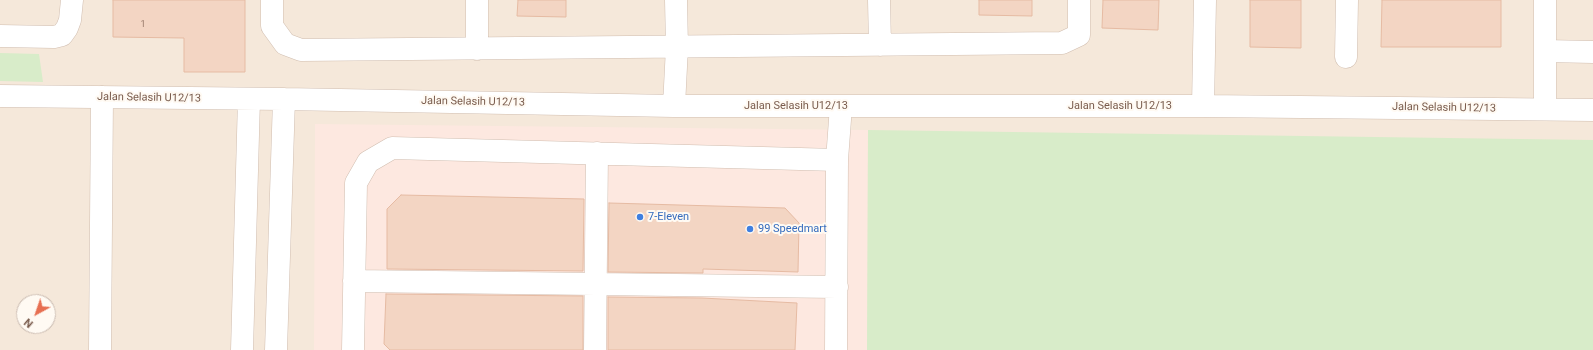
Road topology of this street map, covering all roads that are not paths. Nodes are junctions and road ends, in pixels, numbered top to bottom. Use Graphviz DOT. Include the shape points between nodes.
graph roads {
  1 [pos="72,0"];
  2 [pos="272,0"];
  3 [pos="477,0"];
  4 [pos="676,0"];
  5 [pos="879,0"];
  6 [pos="1079,0"];
  7 [pos="1205,0"];
  8 [pos="1347,0"];
  9 [pos="1545,0"];
  10 [pos="0,36"];
  11 [pos="880,45"];
  12 [pos="677,47"];
  13 [pos="477,49"];
  14 [pos="1545,51"];
  15 [pos="1593,52"];
  16 [pos="1346,57"];
  17 [pos="0,96"];
  18 [pos="102,97"];
  19 [pos="249,99"];
  20 [pos="284,99"];
  21 [pos="674,106"];
  22 [pos="841,106"];
  23 [pos="1203,106"];
  24 [pos="1544,109"];
  25 [pos="1593,110"];
  26 [pos="597,153"];
  27 [pos="837,160"];
  28 [pos="354,281"];
  29 [pos="596,284"];
  30 [pos="837,287"];
  31 [pos="100,350"];
  32 [pos="242,350"];
  33 [pos="276,350"];
  34 [pos="353,350"];
  35 [pos="595,350"];
  36 [pos="836,350"];
  1 -- 10 [label="street" via="72,11 62,35"];
  2 -- 13 [label="street" via="272,26 285,44 302,50"];
  3 -- 13 [label="street"];
  4 -- 12 [label="street"];
  5 -- 11 [label="street"];
  6 -- 11 [label="street" via="1079,35 1062,43"];
  7 -- 23 [label="street"];
  8 -- 16 [label="street"];
  9 -- 14 [label="street"];
  11 -- 12 [label="street"];
  12 -- 13 [label="street"];
  12 -- 21 [label="street"];
  14 -- 15 [label="street"];
  14 -- 24 [label="street"];
  17 -- 18 [label="street, Jalan Selasih U12/13"];
  18 -- 19 [label="street, Jalan Selasih U12/13"];
  18 -- 31 [label="street"];
  19 -- 20 [label="street, Jalan Selasih U12/13"];
  19 -- 32 [label="street"];
  20 -- 21 [label="street, Jalan Selasih U12/13"];
  20 -- 33 [label="street"];
  21 -- 22 [label="street, Jalan Selasih U12/13"];
  22 -- 23 [label="street, Jalan Selasih U12/13"];
  22 -- 27 [label="street"];
  23 -- 24 [label="street, Jalan Selasih U12/13"];
  24 -- 25 [label="street, Jalan Selasih U12/13"];
  26 -- 27 [label="street"];
  26 -- 28 [label="street" via="392,148 368,162 356,183"];
  26 -- 29 [label="street"];
  27 -- 30 [label="street"];
  28 -- 29 [label="street"];
  28 -- 34 [label="street"];
  29 -- 30 [label="street"];
  29 -- 35 [label="street"];
  30 -- 36 [label="street"];
}
